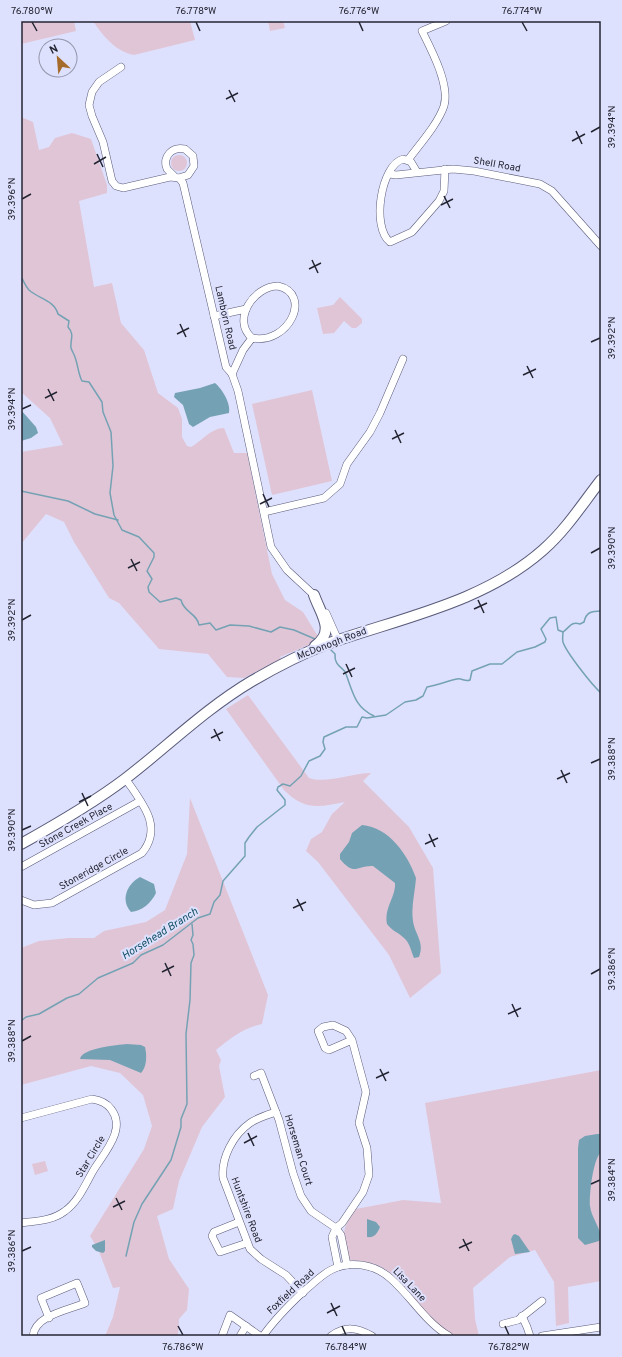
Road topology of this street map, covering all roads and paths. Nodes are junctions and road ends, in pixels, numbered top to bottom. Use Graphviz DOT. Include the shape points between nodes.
graph roads {
  1 [pos="446,21"];
  2 [pos="120,67"];
  3 [pos="408,160"];
  4 [pos="444,169"];
  5 [pos="417,172"];
  6 [pos="390,174"];
  7 [pos="584,227"];
  8 [pos="601,240"];
  9 [pos="601,246"];
  10 [pos="246,309"];
  11 [pos="214,316"];
  12 [pos="252,338"];
  13 [pos="403,359"];
  14 [pos="232,374"];
  15 [pos="601,480"];
  16 [pos="264,512"];
  17 [pos="314,595"];
  18 [pos="338,640"];
  19 [pos="306,652"];
  20 [pos="125,778"];
  21 [pos="140,801"];
  22 [pos="21,844"];
  23 [pos="21,868"];
  24 [pos="21,900"];
  25 [pos="352,1040"];
  26 [pos="254,1076"];
  27 [pos="276,1112"];
  28 [pos="21,1118"];
  29 [pos="239,1222"];
  30 [pos="21,1223"];
  31 [pos="336,1228"];
  32 [pos="247,1243"];
  33 [pos="348,1265"];
  34 [pos="338,1267"];
  35 [pos="303,1293"];
  36 [pos="542,1302"];
  37 [pos="522,1316"];
  38 [pos="49,1318"];
  39 [pos="503,1324"];
  40 [pos="246,1326"];
  41 [pos="601,1327"];
  42 [pos="33,1336"];
  43 [pos="222,1336"];
  44 [pos="240,1336"];
  45 [pos="261,1336"];
  46 [pos="331,1336"];
  47 [pos="372,1336"];
  48 [pos="449,1336"];
  49 [pos="530,1336"];
  50 [pos="542,1336"];
  1 -- 3 [label="street" via="422,31 441,75 445,98 439,117"];
  2 -- 11 [label="street, Lamborn Road" via="99,82 90,99 90,110 103,142 112,181 116,186 123,188 170,177 177,178 184,186"];
  3 -- 5 [label="street"];
  3 -- 6 [label="street" via="398,160 394,163"];
  4 -- 5 [label="street, Shell Road"];
  4 -- 6 [label="street" via="444,191 439,201 412,232 390,242 381,229 380,200 385,180"];
  4 -- 7 [label="street, Shell Road" via="474,171 540,184 552,191"];
  5 -- 6 [label="street, Shell Road"];
  7 -- 8 [label="street, Shell Road"];
  7 -- 9 [label="street, Shell Road"];
  10 -- 11 [label="street"];
  10 -- 12 [label="street" via="245,327"];
  10 -- 12 [label="street" via="255,295 268,287 284,287 294,298 293,315 287,326 269,338"];
  11 -- 14 [label="street, Lamborn Road" via="226,367"];
  12 -- 14 [label="street" via="243,350"];
  13 -- 16 [label="street" via="380,413 347,464 340,484 324,498"];
  14 -- 16 [label="street, Lamborn Road" via="238,391"];
  15 -- 18 [label="main road, McDonogh Road" via="551,542 533,558 503,577 443,606"];
  16 -- 17 [label="street, Lamborn Road" via="271,547 277,558"];
  17 -- 18 [label="street, Lamborn Road" via="325,611"];
  17 -- 19 [label="main road" via="325,620 326,631 322,641"];
  18 -- 19 [label="main road, McDonogh Road"];
  19 -- 20 [label="main road, McDonogh Road" via="253,680 219,702"];
  20 -- 21 [label="street, Stoneridge Circle"];
  20 -- 22 [label="main road, McDonogh Road" via="76,812"];
  21 -- 23 [label="street, Stone Creek Place"];
  21 -- 24 [label="street, Stoneridge Circle" via="149,817 152,832 151,840 142,853 52,903 34,905"];
  25 -- 25 [label="street" via="346,1031 338,1026 328,1026 318,1031 325,1048 329,1050"];
  25 -- 31 [label="street" via="366,1092 359,1123 368,1148 369,1175 363,1192"];
  26 -- 27 [label="street, Horseman Court" via="261,1073"];
  27 -- 29 [label="street, Huntshire Road" via="245,1127 225,1157 223,1178"];
  27 -- 31 [label="street, Horseman Court" via="293,1173 304,1201 310,1211"];
  28 -- 30 [label="street, Star Circle" via="98,1100 109,1106 115,1115 117,1125 114,1138 72,1205 53,1218"];
  29 -- 32 [label="street, Huntshire Road"];
  29 -- 32 [label="street" via="214,1232 212,1236 220,1252"];
  31 -- 33 [label="street" via="341,1235"];
  31 -- 34 [label="street" via="332,1237"];
  32 -- 35 [label="street, Huntshire Road" via="255,1254 283,1273"];
  33 -- 34 [label="street, Foxfield Road"];
  33 -- 48 [label="street, Lisa Lane" via="361,1265 382,1272 397,1284 433,1324"];
  34 -- 35 [label="street, Foxfield Road" via="324,1274"];
  35 -- 45 [label="street, Foxfield Road"];
  36 -- 37 [label="street"];
  37 -- 39 [label="street"];
  37 -- 49 [label="street"];
  38 -- 38 [label="street" via="41,1298 77,1283 85,1303"];
  38 -- 42 [label="street" via="39,1323"];
  40 -- 43 [label="street" via="230,1315"];
  40 -- 44 [label="street"];
  40 -- 45 [label="street"];
  41 -- 50 [label="street"];
  46 -- 47 [label="street" via="351,1328"];
}
